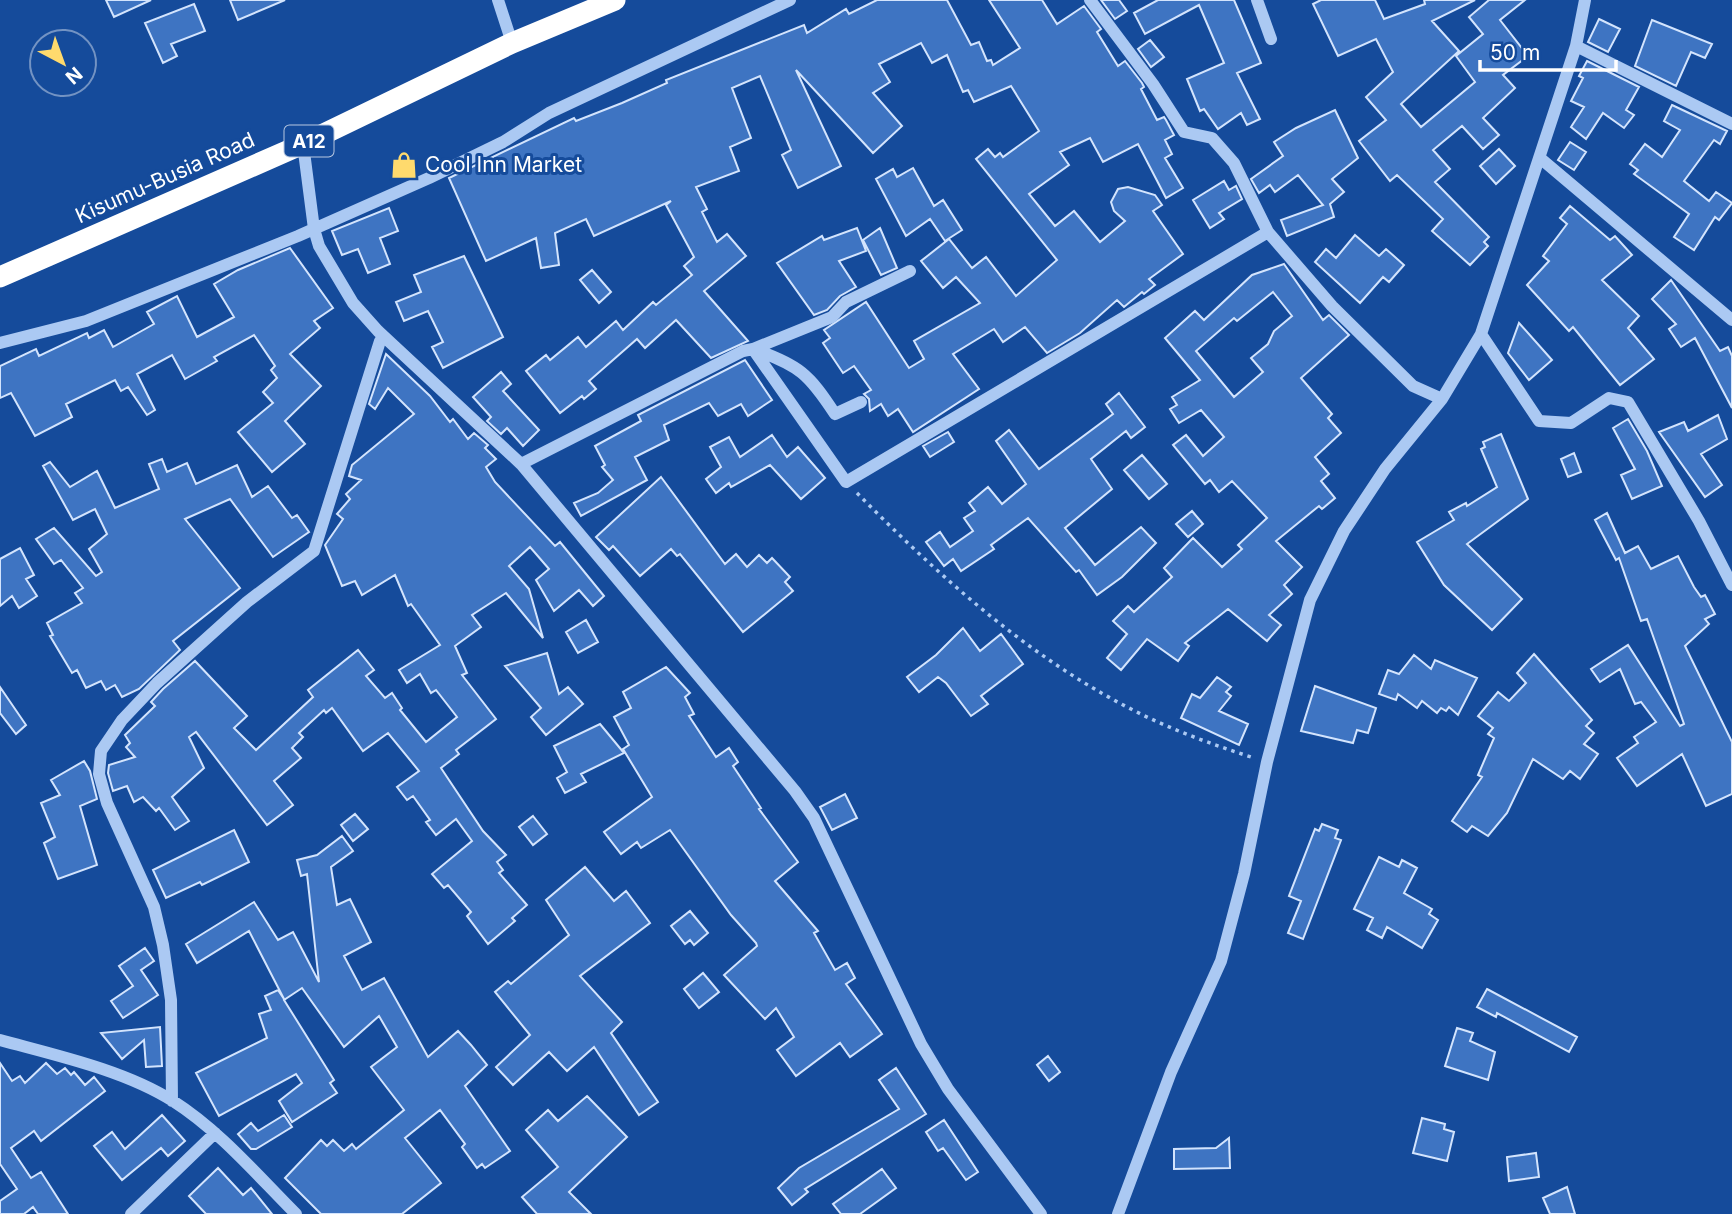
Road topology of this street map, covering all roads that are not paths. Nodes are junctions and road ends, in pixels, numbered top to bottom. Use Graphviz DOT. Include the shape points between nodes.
graph roads {
  1 [pos="498,0"];
  2 [pos="615,0"];
  3 [pos="790,0"];
  4 [pos="1090,0"];
  5 [pos="1257,0"];
  6 [pos="1585,0"];
  7 [pos="1271,40"];
  8 [pos="512,43"];
  9 [pos="1576,46"];
  10 [pos="1732,124"];
  11 [pos="303,144"];
  12 [pos="1540,158"];
  13 [pos="314,229"];
  14 [pos="1268,232"];
  15 [pos="910,271"];
  16 [pos="0,277"];
  17 [pos="1730,314"];
  18 [pos="1481,334"];
  19 [pos="380,341"];
  20 [pos="0,343"];
  21 [pos="753,349"];
  22 [pos="1442,399"];
  23 [pos="861,402"];
  24 [pos="521,464"];
  25 [pos="1732,585"];
  26 [pos="0,1040"];
  27 [pos="172,1101"];
  28 [pos="215,1133"];
  29 [pos="131,1214"];
  30 [pos="296,1214"];
  31 [pos="1041,1214"];
  32 [pos="1118,1214"];
  1 -- 8 [label="street"];
  2 -- 8 [label="highway, Kisumu-Busia Road / A12"];
  3 -- 13 [label="street" via="573,102 429,178"];
  4 -- 14 [label="street" via="1184,132 1212,138 1234,163"];
  5 -- 7 [label="street"];
  6 -- 9 [label="street"];
  8 -- 11 [label="highway, Kisumu-Busia Road / A12"];
  9 -- 10 [label="street"];
  9 -- 12 [label="street"];
  11 -- 13 [label="street"];
  11 -- 16 [label="highway, Kisumu-Busia Road / A12"];
  12 -- 17 [label="street"];
  12 -- 18 [label="street"];
  13 -- 20 [label="street" via="86,321"];
  13 -- 24 [label="street" via="319,246 353,303 377,331"];
  14 -- 21 [label="street" via="846,482"];
  14 -- 22 [label="street" via="1332,306 1413,386"];
  15 -- 21 [label="street" via="846,302 832,317"];
  18 -- 22 [label="street"];
  18 -- 25 [label="street" via="1539,421 1571,423 1609,398 1628,402"];
  19 -- 27 [label="street" via="314,551 247,602 156,683 101,751 99,774 107,803 154,906 163,945 171,1000"];
  21 -- 23 [label="street" via="783,359 812,379 835,414"];
  21 -- 24 [label="street"];
  22 -- 32 [label="street" via="1385,468 1344,531 1310,600 1221,961 1171,1072"];
  24 -- 31 [label="street" via="795,790 814,818 921,1044 948,1089"];
  26 -- 27 [label="street" via="75,1061"];
  27 -- 28 [label="street"];
  28 -- 29 [label="street"];
  28 -- 30 [label="street"];
}
